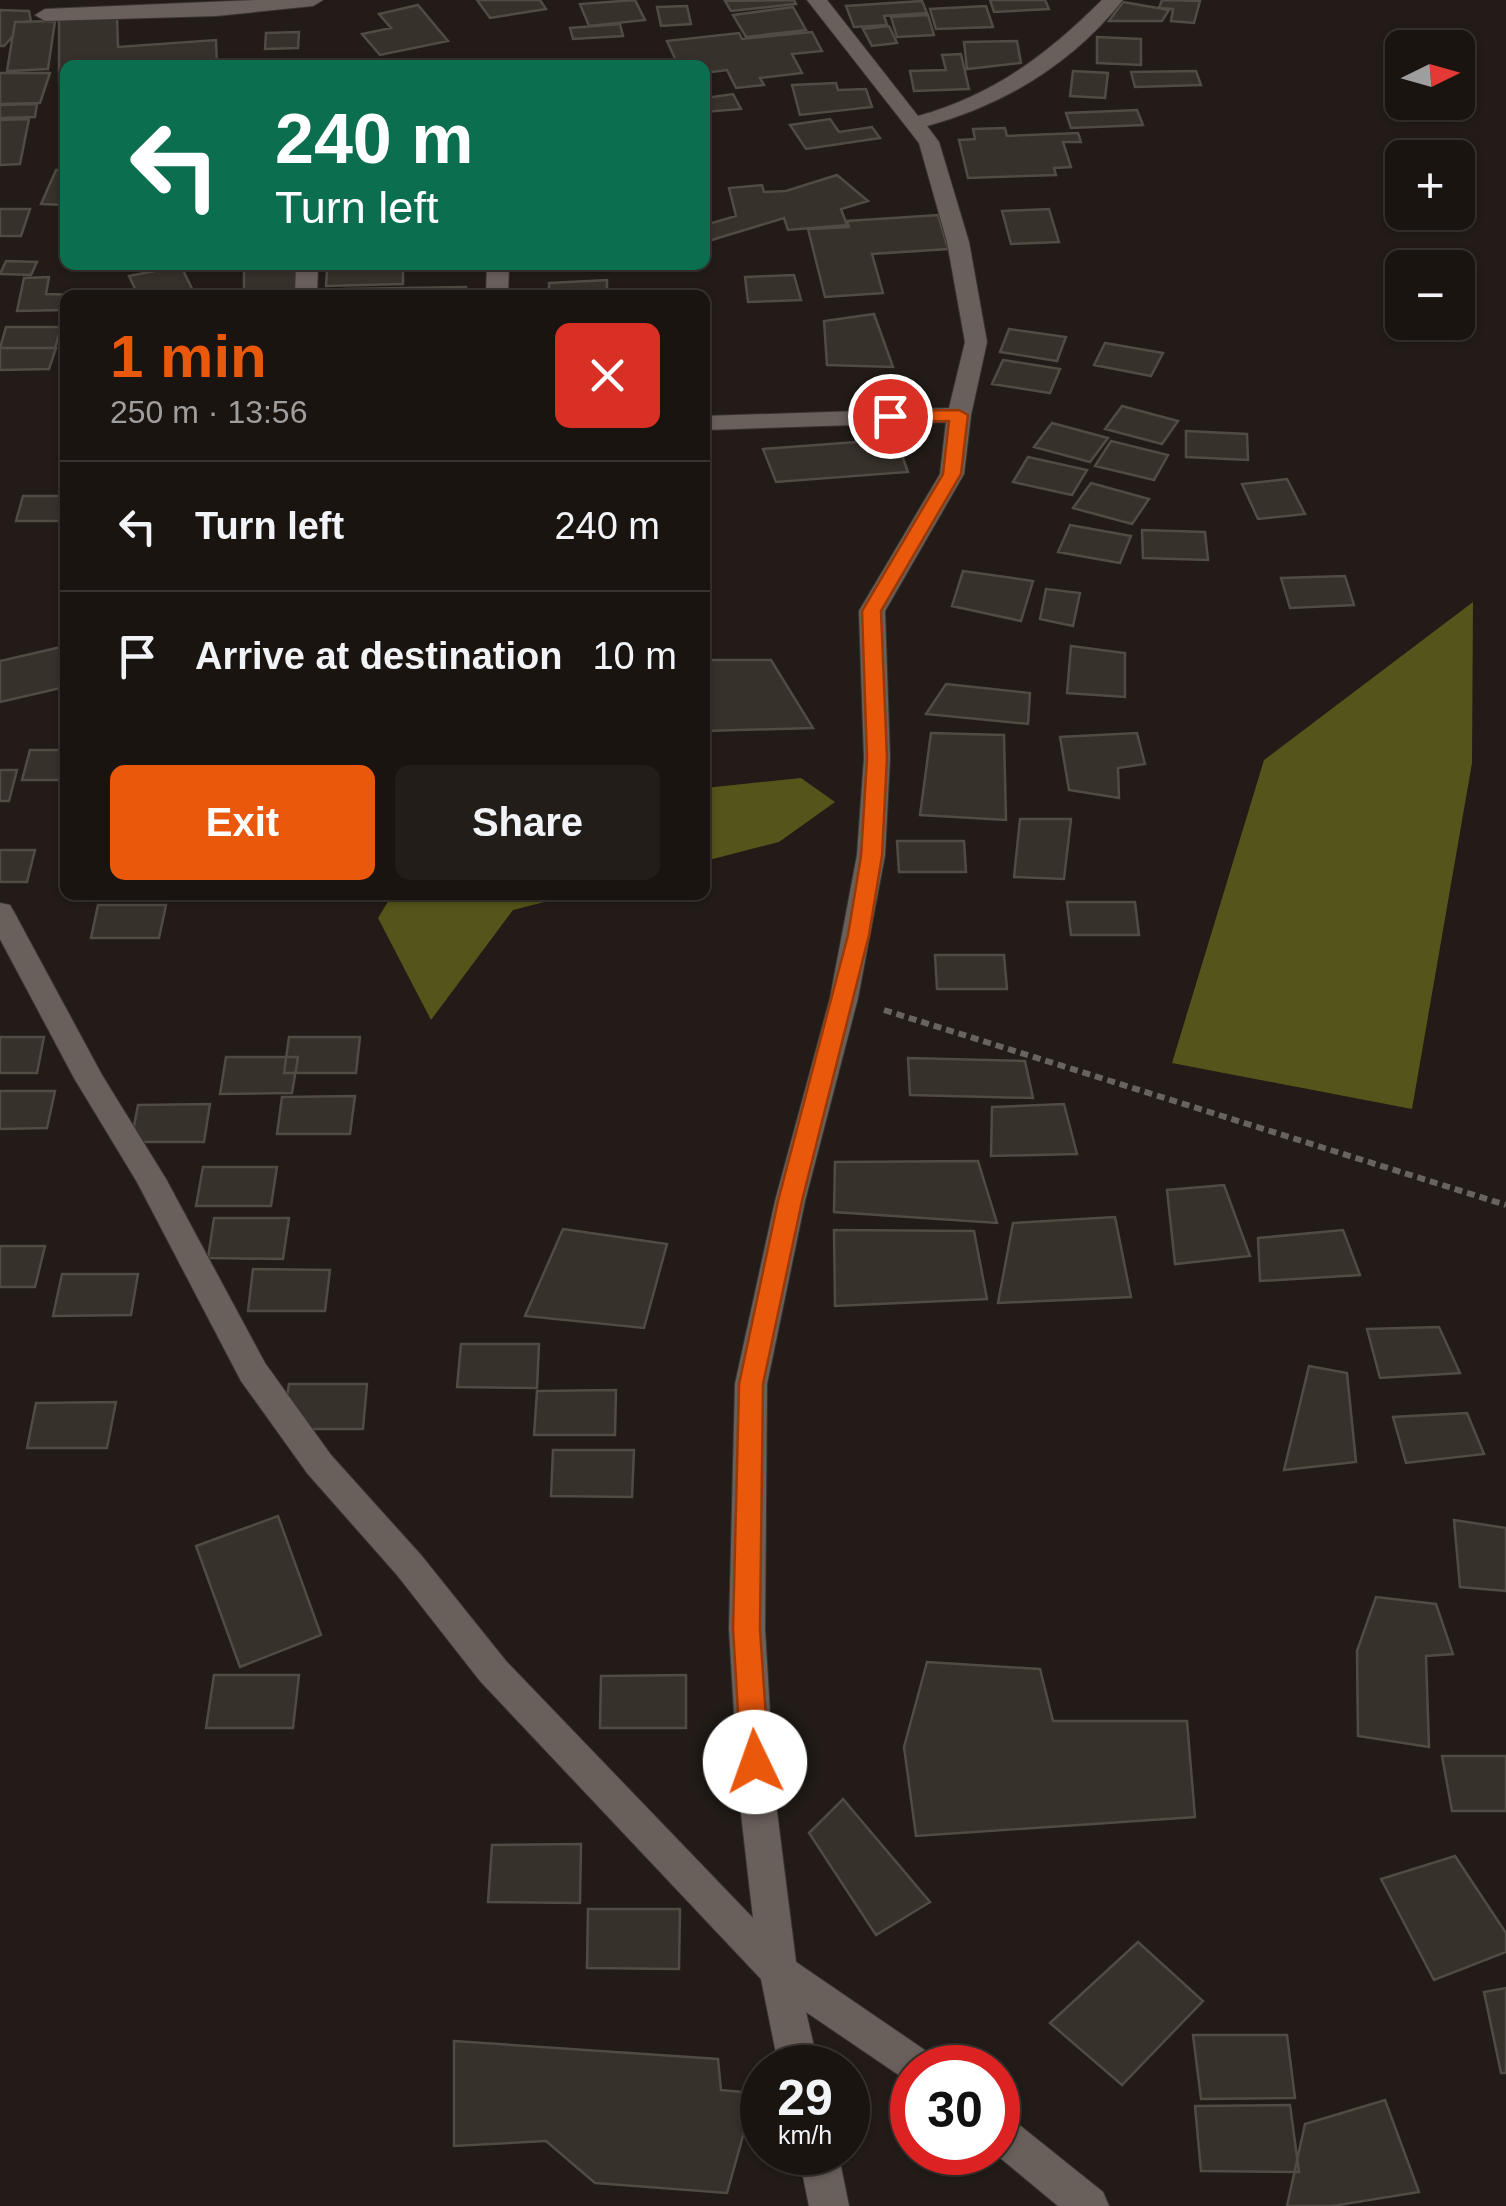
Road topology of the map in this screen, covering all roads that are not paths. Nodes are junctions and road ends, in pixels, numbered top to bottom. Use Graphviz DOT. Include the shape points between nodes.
graph roads {
  1 [pos="312,0"];
  2 [pos="817,0"];
  3 [pos="1112,0"];
  4 [pos="45,15"];
  5 [pos="915,122"];
  6 [pos="959,415"];
  7 [pos="710,423"];
  8 [pos="0,912"];
  9 [pos="778,1971"];
  10 [pos="794,2045"];
  11 [pos="890,2049"];
  12 [pos="1020,2150"];
  13 [pos="823,2175"];
  14 [pos="829,2206"];
  15 [pos="1089,2206"];
  1 -- 4 [label="street"];
  2 -- 5 [label="street"];
  3 -- 5 [label="street" via="1040,69 982,104"];
  5 -- 6 [label="street" via="929,142 958,242 976,342"];
  6 -- 7 [label="street"];
  6 -- 9 [label="street" via="952,474 872,611 872,856 751,1384 746,1629"];
  8 -- 9 [label="street" via="253,1372 318,1464 493,1671"];
  9 -- 10 [label="street"];
  9 -- 11 [label="street"];
  12 -- 15 [label="street"];
  13 -- 14 [label="street"];
}
